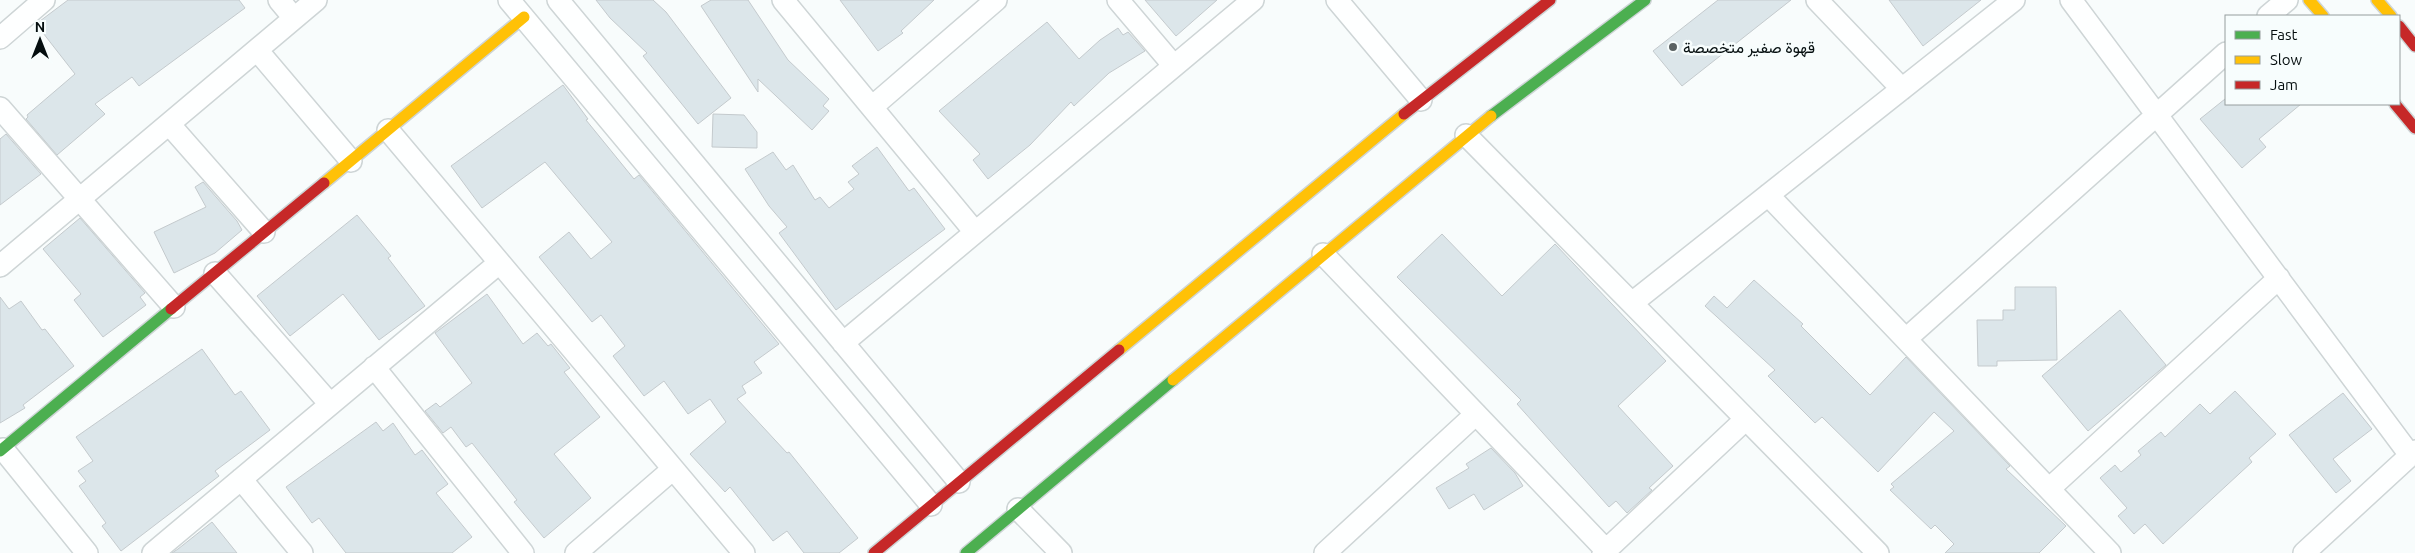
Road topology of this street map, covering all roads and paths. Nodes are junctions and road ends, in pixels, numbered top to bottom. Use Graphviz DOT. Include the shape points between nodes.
graph roads {
  1 [pos="44,0"];
  2 [pos="279,0"];
  3 [pos="316,0"];
  4 [pos="510,0"];
  5 [pos="558,0"];
  6 [pos="783,0"];
  7 [pos="996,0"];
  8 [pos="1118,0"];
  9 [pos="1253,0"];
  10 [pos="1337,0"];
  11 [pos="1645,0"];
  12 [pos="1817,0"];
  13 [pos="2014,0"];
  14 [pos="2071,0"];
  15 [pos="2287,0"];
  16 [pos="2309,0"];
  17 [pos="2377,0"];
  18 [pos="1540,3"];
  19 [pos="2269,15"];
  20 [pos="2322,15"];
  21 [pos="2390,15"];
  22 [pos="524,17"];
  23 [pos="294,18"];
  24 [pos="2400,27"];
  25 [pos="0,38"];
  26 [pos="2415,46"];
  27 [pos="257,50"];
  28 [pos="2225,54"];
  29 [pos="1174,66"];
  30 [pos="1902,89"];
  31 [pos="1421,100"];
  32 [pos="2396,105"];
  33 [pos="872,107"];
  34 [pos="0,108"];
  35 [pos="2156,114"];
  36 [pos="168,124"];
  37 [pos="2415,128"];
  38 [pos="388,130"];
  39 [pos="1466,135"];
  40 [pos="351,160"];
  41 [pos="1768,195"];
  42 [pos="79,199"];
  43 [pos="264,232"];
  44 [pos="975,232"];
  45 [pos="1323,254"];
  46 [pos="499,263"];
  47 [pos="0,266"];
  48 [pos="216,273"];
  49 [pos="2279,278"];
  50 [pos="1632,303"];
  51 [pos="174,307"];
  52 [pos="1906,339"];
  53 [pos="843,343"];
  54 [pos="374,367"];
  55 [pos="330,404"];
  56 [pos="1476,414"];
  57 [pos="1746,419"];
  58 [pos="1,450"];
  59 [pos="2413,453"];
  60 [pos="673,469"];
  61 [pos="241,480"];
  62 [pos="959,482"];
  63 [pos="2049,489"];
  64 [pos="931,505"];
  65 [pos="1018,509"];
  66 [pos="1604,551"];
  67 [pos="88,553"];
  68 [pos="153,553"];
  69 [pos="302,553"];
  70 [pos="523,553"];
  71 [pos="576,553"];
  72 [pos="744,553"];
  73 [pos="874,553"];
  74 [pos="966,553"];
  75 [pos="1061,553"];
  76 [pos="1325,553"];
  77 [pos="1878,553"];
  78 [pos="2110,553"];
  79 [pos="2304,553"];
  1 -- 25 [label="street"];
  2 -- 23 [label="street"];
  3 -- 23 [label="street"];
  4 -- 22 [label="street"];
  5 -- 53 [label="street"];
  6 -- 33 [label="street"];
  7 -- 33 [label="street"];
  8 -- 29 [label="street"];
  9 -- 29 [label="street"];
  10 -- 31 [label="street"];
  11 -- 39 [label="main road"];
  12 -- 30 [label="street"];
  13 -- 30 [label="street"];
  14 -- 35 [label="street"];
  15 -- 19 [label="street"];
  16 -- 20 [label="main road"];
  17 -- 21 [label="main road"];
  18 -- 31 [label="main road"];
  22 -- 38 [label="main road"];
  22 -- 64 [label="street"];
  23 -- 27 [label="street"];
  24 -- 26 [label="main road"];
  27 -- 36 [label="street"];
  27 -- 40 [label="street"];
  28 -- 35 [label="street"];
  29 -- 44 [label="street"];
  30 -- 41 [label="street"];
  31 -- 62 [label="main road"];
  32 -- 37 [label="main road"];
  33 -- 44 [label="street"];
  34 -- 42 [label="street"];
  35 -- 49 [label="street"];
  35 -- 52 [label="street"];
  36 -- 42 [label="street"];
  36 -- 43 [label="street"];
  38 -- 40 [label="main road"];
  38 -- 46 [label="street"];
  39 -- 45 [label="main road"];
  39 -- 50 [label="street"];
  40 -- 43 [label="main road"];
  41 -- 50 [label="street"];
  41 -- 52 [label="street"];
  42 -- 47 [label="street"];
  42 -- 51 [label="street"];
  43 -- 48 [label="main road"];
  44 -- 53 [label="street"];
  45 -- 56 [label="street"];
  45 -- 65 [label="main road"];
  46 -- 54 [label="street"];
  46 -- 60 [label="street"];
  48 -- 51 [label="main road"];
  48 -- 55 [label="street"];
  49 -- 59 [label="street"];
  49 -- 63 [label="street"];
  50 -- 57 [label="street"];
  51 -- 58 [label="main road"];
  52 -- 63 [label="street"];
  53 -- 62 [label="street"];
  54 -- 55 [label="street"];
  54 -- 70 [label="street"];
  55 -- 61 [label="street"];
  56 -- 66 [label="street"];
  56 -- 76 [label="street"];
  57 -- 66 [label="street"];
  57 -- 77 [label="street"];
  58 -- 67 [label="street"];
  59 -- 79 [label="street"];
  60 -- 71 [label="street"];
  60 -- 72 [label="street"];
  61 -- 68 [label="street"];
  61 -- 69 [label="street"];
  62 -- 64 [label="main road"];
  63 -- 78 [label="street"];
  64 -- 73 [label="main road"];
  65 -- 74 [label="main road"];
  65 -- 75 [label="street"];
}
